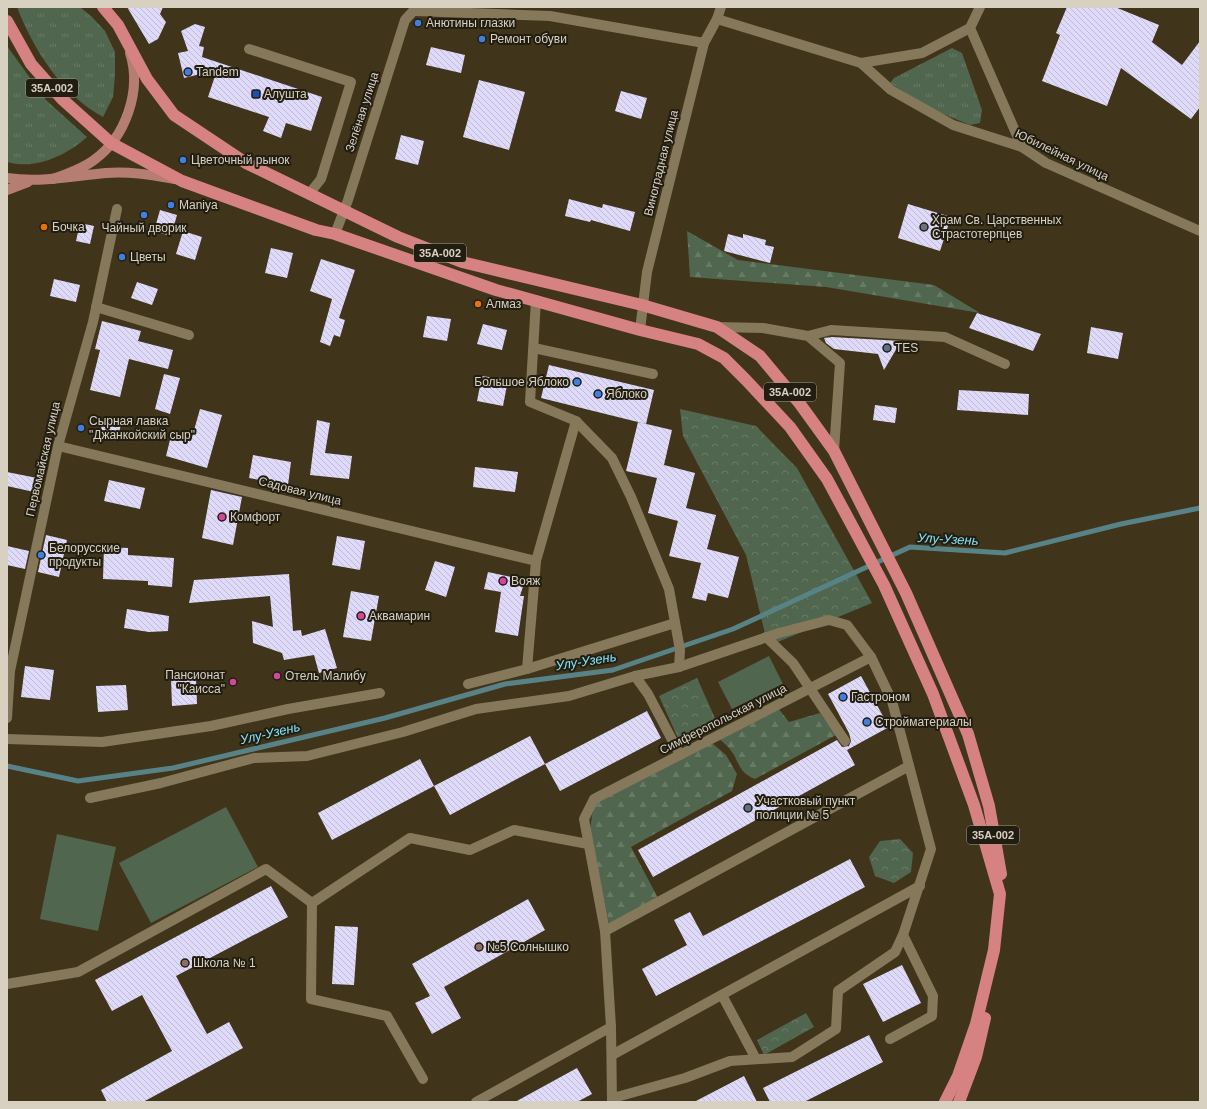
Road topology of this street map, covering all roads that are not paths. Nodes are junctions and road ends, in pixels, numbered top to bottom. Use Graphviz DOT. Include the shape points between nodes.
graph roads {
  1 [pos="103,7"];
  2 [pos="721,7"];
  3 [pos="980,7"];
  4 [pos="416,9"];
  5 [pos="717,19"];
  6 [pos="7,22"];
  7 [pos="970,28"];
  8 [pos="126,39"];
  9 [pos="704,43"];
  10 [pos="249,49"];
  11 [pos="861,63"];
  12 [pos="111,143"];
  13 [pos="1022,147"];
  14 [pos="7,178"];
  15 [pos="53,179"];
  16 [pos="182,180"];
  17 [pos="29,181"];
  18 [pos="7,190"];
  19 [pos="309,194"];
  20 [pos="117,209"];
  21 [pos="344,212"];
  22 [pos="1200,230"];
  23 [pos="335,234"];
  24 [pos="536,300"];
  25 [pos="642,305"];
  26 [pos="96,307"];
  27 [pos="717,327"];
  28 [pos="640,330"];
  29 [pos="189,335"];
  30 [pos="808,336"];
  31 [pos="534,348"];
  32 [pos="1005,364"];
  33 [pos="653,374"];
  34 [pos="576,421"];
  35 [pos="58,446"];
  36 [pos="834,451"];
  37 [pos="536,562"];
  38 [pos="675,623"];
  39 [pos="766,637"];
  40 [pos="871,657"];
  41 [pos="678,667"];
  42 [pos="527,669"];
  43 [pos="8,671"];
  44 [pos="634,676"];
  45 [pos="468,684"];
  46 [pos="810,689"];
  47 [pos="380,693"];
  48 [pos="7,718"];
  49 [pos="7,738"];
  50 [pos="845,741"];
  51 [pos="680,755"];
  52 [pos="909,766"];
  53 [pos="90,798"];
  54 [pos="588,844"];
  55 [pos="920,886"];
  56 [pos="312,903"];
  57 [pos="605,930"];
  58 [pos="903,935"];
  59 [pos="7,984"];
  60 [pos="722,995"];
  61 [pos="611,1028"];
  62 [pos="890,1040"];
  63 [pos="612,1055"];
  64 [pos="756,1059"];
  65 [pos="423,1079"];
  66 [pos="613,1100"];
  67 [pos="476,1102"];
  68 [pos="945,1102"];
  69 [pos="959,1102"];
  1 -- 8 [label="highway"];
  2 -- 5 [label="street, Виноградная улица"];
  3 -- 7 [label="street"];
  4 -- 9 [label="street" via="550,16"];
  4 -- 21 [label="street, Зелёная улица" via="405,20"];
  5 -- 9 [label="street, Виноградная улица"];
  5 -- 11 [label="street, Юбилейная улица"];
  6 -- 12 [label="highway, 35А-002" via="32,64 62,99"];
  7 -- 11 [label="street" via="922,53"];
  7 -- 13 [label="street"];
  8 -- 12 [label="main road" via="132,60 134,82 131,104 123,125"];
  8 -- 19 [label="highway" via="147,79 174,115 246,163"];
  9 -- 25 [label="street, Виноградная улица" via="647,272"];
  10 -- 19 [label="street" via="351,82 321,179"];
  11 -- 13 [label="street, Юбилейная улица" via="891,90 953,125"];
  12 -- 15 [label="main road" via="95,160 75,172"];
  12 -- 16 [label="highway, 35А-002"];
  13 -- 22 [label="street, Юбилейная улица" via="1046,163"];
  14 -- 17 [label="main road"];
  15 -- 16 [label="main road" via="108,173 145,174"];
  15 -- 17 [label="main road"];
  16 -- 23 [label="highway" via="316,230"];
  17 -- 18 [label="main road"];
  19 -- 21 [label="highway"];
  20 -- 26 [label="street, Первомайская улица"];
  21 -- 23 [label="street, Зелёная улица"];
  21 -- 25 [label="highway, 35А-002" via="398,238 462,262"];
  23 -- 24 [label="highway" via="496,290"];
  24 -- 28 [label="highway"];
  24 -- 31 [label="street"];
  25 -- 27 [label="highway, 35А-002"];
  25 -- 28 [label="street, Виноградная улица"];
  26 -- 29 [label="street"];
  26 -- 35 [label="street, Первомайская улица"];
  27 -- 30 [label="street" via="763,328"];
  27 -- 36 [label="highway, 35А-002" via="760,356 800,404"];
  28 -- 68 [label="highway, 35А-002" via="698,344 724,358 790,427 827,479 868,553 933,694 974,805 1000,894 994,950 976,1024 958,1076"];
  30 -- 32 [label="street" via="831,330 945,337"];
  30 -- 36 [label="street" via="840,363"];
  31 -- 33 [label="street"];
  31 -- 34 [label="street" via="530,402"];
  34 -- 37 [label="street"];
  34 -- 38 [label="street" via="612,458 632,497 669,589"];
  35 -- 37 [label="street, Садовая улица"];
  35 -- 43 [label="street, Первомайская улица"];
  36 -- 69 [label="highway, 35А-002" via="913,608 968,734 989,806 1004,888 1004,924 998,967 976,1057"];
  37 -- 42 [label="street"];
  38 -- 41 [label="street" via="680,647"];
  38 -- 42 [label="street"];
  39 -- 40 [label="street" via="829,620 847,625"];
  39 -- 41 [label="street"];
  39 -- 46 [label="street" via="793,663"];
  40 -- 46 [label="street, Симферопольская улица"];
  40 -- 52 [label="street" via="892,702"];
  41 -- 44 [label="street"];
  42 -- 45 [label="street"];
  43 -- 48 [label="street, Первомайская улица"];
  44 -- 51 [label="street" via="648,694"];
  44 -- 53 [label="street" via="569,696 476,709 404,732 307,756 254,758 161,783"];
  46 -- 50 [label="street"];
  46 -- 51 [label="street, Симферопольская улица"];
  47 -- 49 [label="street" via="211,726 102,742"];
  51 -- 54 [label="street, Симферопольская улица" via="594,799 584,819"];
  52 -- 55 [label="street" via="931,850"];
  52 -- 57 [label="street"];
  54 -- 56 [label="street" via="514,830 470,850 410,838"];
  54 -- 57 [label="street, Симферопольская улица"];
  55 -- 58 [label="street"];
  55 -- 60 [label="street"];
  56 -- 59 [label="street" via="266,869 78,972"];
  56 -- 65 [label="street" via="311,999 387,1016"];
  57 -- 61 [label="street, Симферопольская улица"];
  58 -- 62 [label="street" via="933,996 932,1016"];
  58 -- 64 [label="street" via="895,952 838,991 836,1029 792,1057"];
  60 -- 63 [label="street"];
  60 -- 64 [label="street"];
  61 -- 63 [label="street, Симферопольская улица"];
  61 -- 67 [label="street"];
  63 -- 66 [label="street, Симферопольская улица"];
  64 -- 66 [label="street" via="730,1061"];
}
